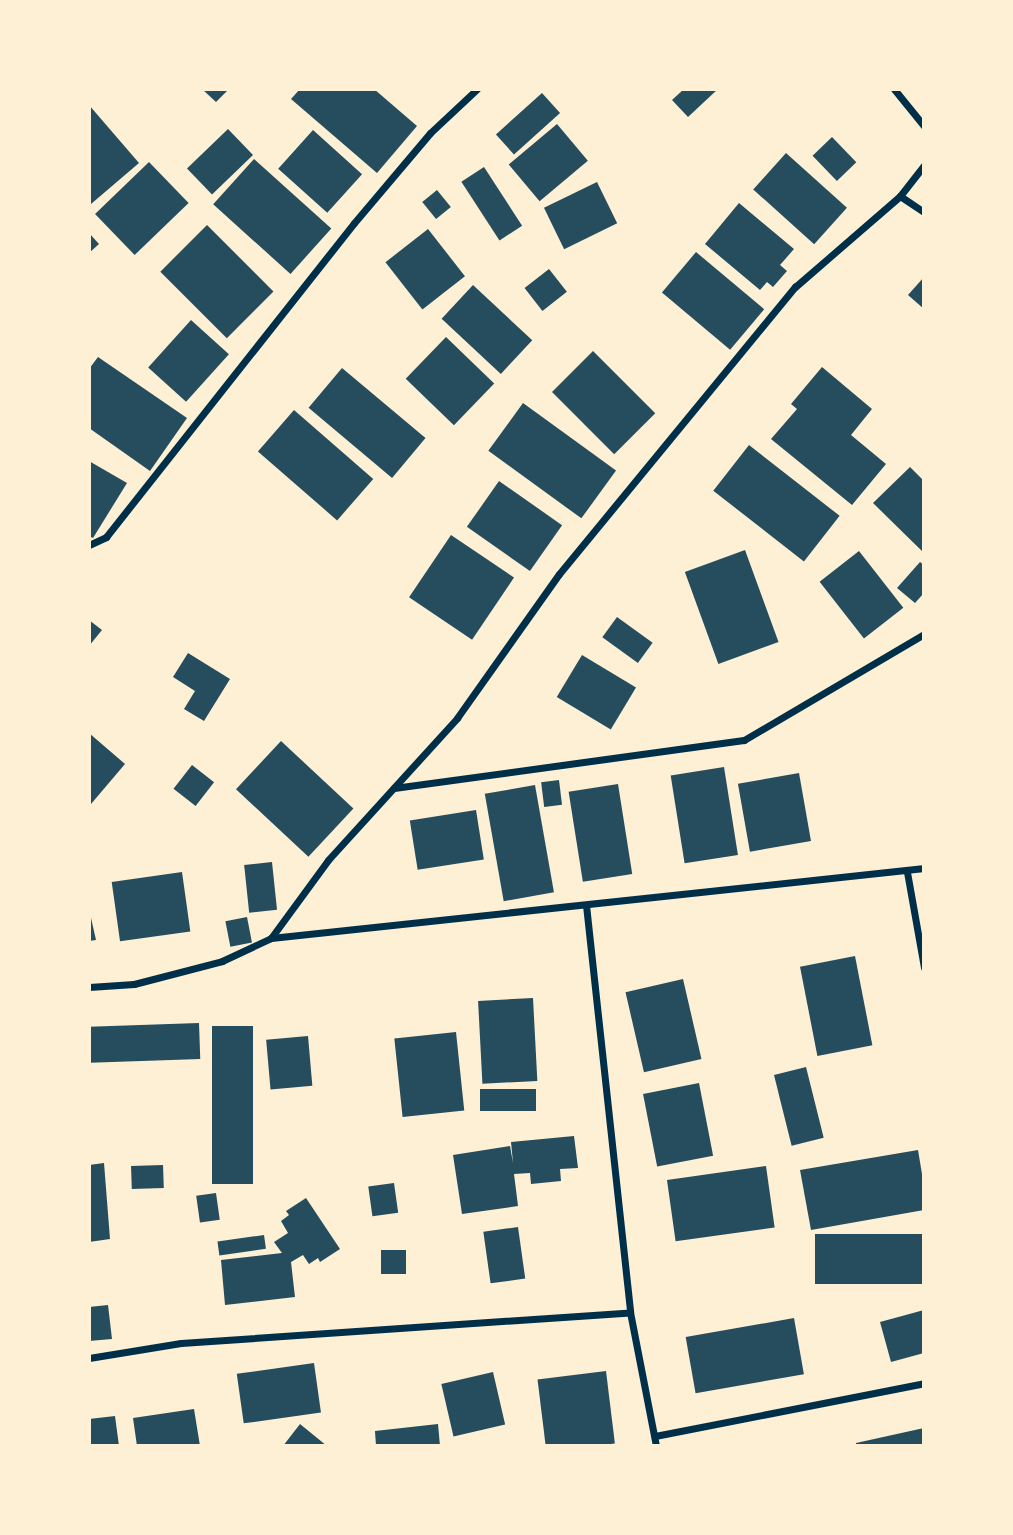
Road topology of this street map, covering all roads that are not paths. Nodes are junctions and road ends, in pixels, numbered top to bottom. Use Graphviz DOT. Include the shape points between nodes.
graph roads {
  1 [pos="477,89"];
  2 [pos="894,89"];
  3 [pos="924,126"];
  4 [pos="924,165"];
  5 [pos="900,196"];
  6 [pos="924,212"];
  7 [pos="89,545"];
  8 [pos="924,634"];
  9 [pos="394,788"];
  10 [pos="924,867"];
  11 [pos="907,872"];
  12 [pos="586,905"];
  13 [pos="271,938"];
  14 [pos="924,967"];
  15 [pos="89,987"];
  16 [pos="630,1312"];
  17 [pos="89,1358"];
  18 [pos="924,1383"];
  19 [pos="655,1436"];
  20 [pos="656,1446"];
  1 -- 7 [label="street" via="430,133 362,213 106,537"];
  2 -- 3 [label="street"];
  4 -- 5 [label="street"];
  5 -- 6 [label="street"];
  5 -- 9 [label="street" via="795,287 559,574 457,718"];
  8 -- 9 [label="street" via="744,740"];
  9 -- 13 [label="street" via="328,860"];
  10 -- 11 [label="street"];
  11 -- 12 [label="street"];
  11 -- 14 [label="street"];
  12 -- 13 [label="street"];
  12 -- 16 [label="street"];
  13 -- 15 [label="street" via="222,961 134,984"];
  16 -- 17 [label="street" via="181,1343"];
  16 -- 19 [label="street"];
  18 -- 19 [label="street"];
  19 -- 20 [label="street"];
}
